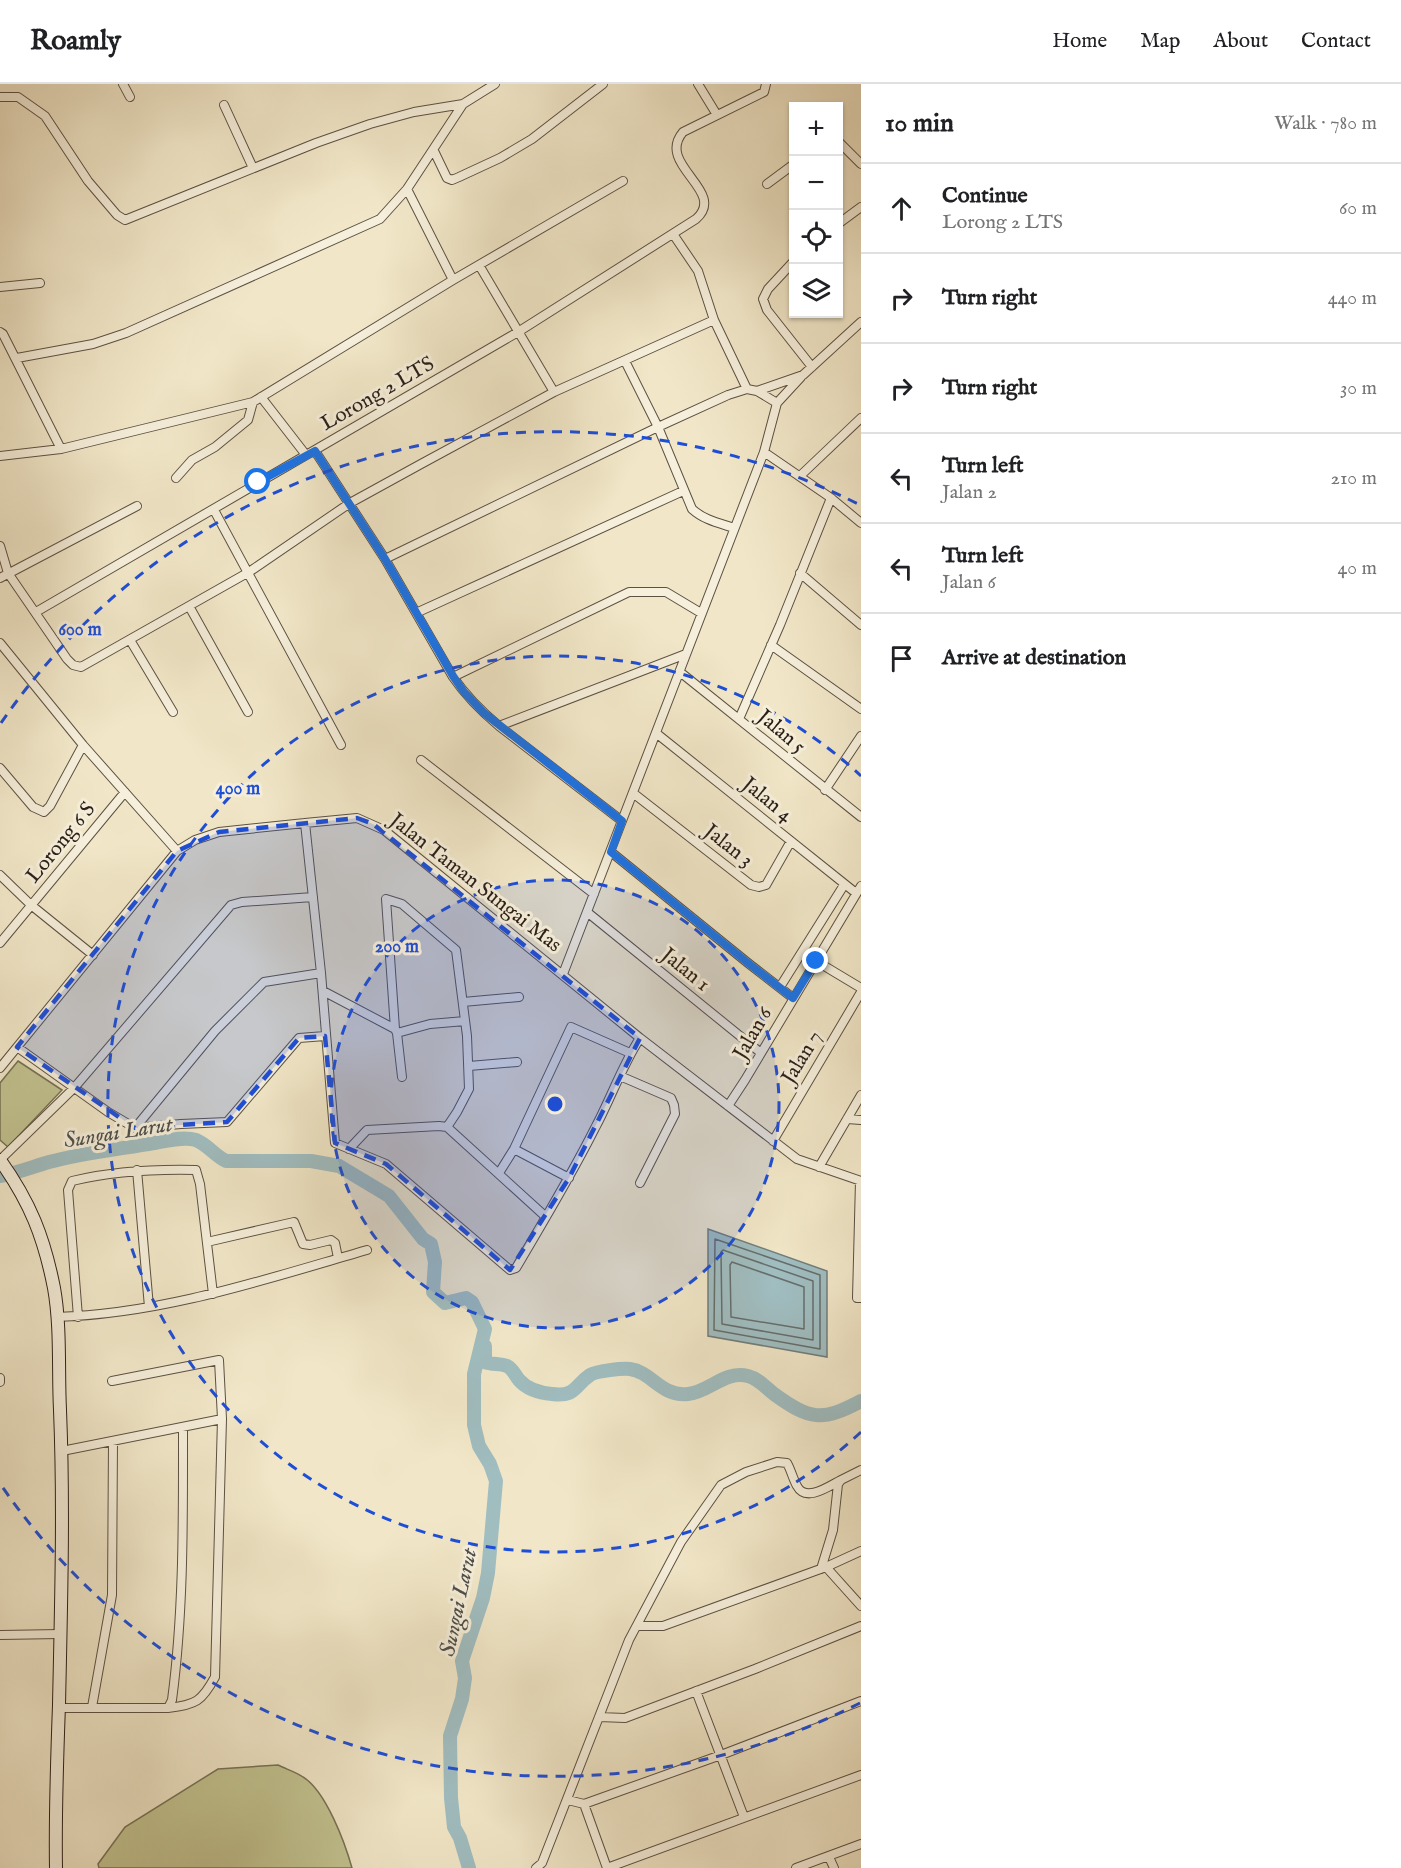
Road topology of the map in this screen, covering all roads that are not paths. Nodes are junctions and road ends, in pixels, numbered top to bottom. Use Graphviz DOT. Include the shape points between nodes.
graph roads {
  1 [pos="123,84"];
  2 [pos="495,84"];
  3 [pos="603,84"];
  4 [pos="698,84"];
  5 [pos="766,84"];
  6 [pos="0,97"];
  7 [pos="130,97"];
  8 [pos="463,104"];
  9 [pos="224,105"];
  10 [pos="717,116"];
  11 [pos="843,146"];
  12 [pos="434,151"];
  13 [pos="861,164"];
  14 [pos="253,168"];
  15 [pos="789,168"];
  16 [pos="623,181"];
  17 [pos="767,184"];
  18 [pos="407,189"];
  19 [pos="861,207"];
  20 [pos="843,220"];
  21 [pos="673,234"];
  22 [pos="791,264"];
  23 [pos="480,265"];
  24 [pos="453,280"];
  25 [pos="40,283"];
  26 [pos="0,287"];
  27 [pos="714,320"];
  28 [pos="861,322"];
  29 [pos="0,332"];
  30 [pos="518,332"];
  31 [pos="17,358"];
  32 [pos="625,361"];
  33 [pos="812,367"];
  34 [pos="803,375"];
  35 [pos="747,389"];
  36 [pos="757,391"];
  37 [pos="554,392"];
  38 [pos="257,399"];
  39 [pos="777,403"];
  40 [pos="861,418"];
  41 [pos="658,427"];
  42 [pos="61,448"];
  43 [pos="315,451"];
  44 [pos="764,452"];
  45 [pos="306,455"];
  46 [pos="0,456"];
  47 [pos="800,476"];
  48 [pos="176,478"];
  49 [pos="683,491"];
  50 [pos="831,498"];
  51 [pos="350,503"];
  52 [pos="136,506"];
  53 [pos="214,510"];
  54 [pos="861,523"];
  55 [pos="734,528"];
  56 [pos="0,546"];
  57 [pos="385,559"];
  58 [pos="249,572"];
  59 [pos="8,573"];
  60 [pos="800,573"];
  61 [pos="0,578"];
  62 [pos="189,606"];
  63 [pos="36,612"];
  64 [pos="416,613"];
  65 [pos="701,613"];
  66 [pos="861,625"];
  67 [pos="130,640"];
  68 [pos="0,643"];
  69 [pos="771,645"];
  70 [pos="686,654"];
  71 [pos="680,672"];
  72 [pos="453,676"];
  73 [pos="861,709"];
  74 [pos="173,712"];
  75 [pos="248,712"];
  76 [pos="739,719"];
  77 [pos="500,726"];
  78 [pos="656,733"];
  79 [pos="861,736"];
  80 [pos="83,745"];
  81 [pos="341,745"];
  82 [pos="421,760"];
  83 [pos="0,768"];
  84 [pos="825,790"];
  85 [pos="124,792"];
  86 [pos="633,793"];
  87 [pos="861,817"];
  88 [pos="622,821"];
  89 [pos="305,823"];
  90 [pos="791,841"];
  91 [pos="177,851"];
  92 [pos="611,852"];
  93 [pos="0,875"];
  94 [pos="844,885"];
  95 [pos="858,889"];
  96 [pos="594,894"];
  97 [pos="313,897"];
  98 [pos="31,905"];
  99 [pos="587,912"];
  100 [pos="0,943"];
  101 [pos="93,955"];
  102 [pos="816,961"];
  103 [pos="321,973"];
  104 [pos="563,974"];
  105 [pos="780,987"];
  106 [pos="861,990"];
  107 [pos="323,992"];
  108 [pos="519,997"];
  109 [pos="793,998"];
  110 [pos="463,1002"];
  111 [pos="465,1021"];
  112 [pos="396,1031"];
  113 [pos="325,1035"];
  114 [pos="640,1038"];
  115 [pos="17,1047"];
  116 [pos="630,1053"];
  117 [pos="761,1053"];
  118 [pos="517,1062"];
  119 [pos="469,1066"];
  120 [pos="0,1068"];
  121 [pos="402,1077"];
  122 [pos="620,1077"];
  123 [pos="74,1088"];
  124 [pos="861,1095"];
  125 [pos="728,1106"];
  126 [pos="847,1119"];
  127 [pos="861,1120"];
  128 [pos="447,1127"];
  129 [pos="135,1128"];
  130 [pos="773,1141"];
  131 [pos="349,1149"];
  132 [pos="514,1149"];
  133 [pos="0,1160"];
  134 [pos="819,1167"];
  135 [pos="136,1170"];
  136 [pos="499,1173"];
  137 [pos="569,1178"];
  138 [pos="860,1181"];
  139 [pos="640,1183"];
  140 [pos="546,1217"];
  141 [pos="860,1241"];
  142 [pos="207,1242"];
  143 [pos="367,1250"];
  144 [pos="338,1258"];
  145 [pos="213,1294"];
  146 [pos="859,1298"];
  147 [pos="149,1307"];
  148 [pos="56,1317"];
  149 [pos="78,1317"];
  150 [pos="0,1378"];
  151 [pos="112,1381"];
  152 [pos="0,1382"];
  153 [pos="222,1419"];
  154 [pos="183,1427"];
  155 [pos="113,1441"];
  156 [pos="62,1451"];
  157 [pos="861,1470"];
  158 [pos="841,1480"];
  159 [pos="861,1551"];
  160 [pos="824,1568"];
  161 [pos="861,1606"];
  162 [pos="638,1626"];
  163 [pos="861,1626"];
  164 [pos="60,1634"];
  165 [pos="0,1635"];
  166 [pos="696,1691"];
  167 [pos="861,1701"];
  168 [pos="92,1707"];
  169 [pos="58,1708"];
  170 [pos="168,1708"];
  171 [pos="599,1717"];
  172 [pos="720,1755"];
  173 [pos="861,1775"];
  174 [pos="568,1800"];
  175 [pos="584,1804"];
  176 [pos="744,1817"];
  177 [pos="861,1844"];
  178 [pos="829,1857"];
  179 [pos="542,1866"];
  180 [pos="56,1868"];
  181 [pos="607,1868"];
  182 [pos="796,1868"];
  183 [pos="834,1868"];
  1 -- 7 [label="street"];
  2 -- 8 [label="street"];
  3 -- 12 [label="street" via="531,140 452,180 447,178"];
  4 -- 10 [label="street"];
  5 -- 10 [label="street" via="764,92"];
  6 -- 14 [label="street" via="18,97 45,116 87,181 125,220"];
  8 -- 12 [label="street"];
  8 -- 14 [label="street" via="370,124"];
  9 -- 14 [label="street"];
  10 -- 21 [label="street, Lorong 2 LTS" via="683,132 675,145 676,154 704,197 705,205 696,219"];
  11 -- 13 [label="street"];
  12 -- 18 [label="street"];
  15 -- 17 [label="street"];
  16 -- 23 [label="street"];
  18 -- 24 [label="street"];
  18 -- 31 [label="street" via="380,219 126,333 93,344"];
  19 -- 20 [label="street"];
  21 -- 27 [label="street" via="698,271"];
  21 -- 30 [label="street, Lorong 2 LTS"];
  22 -- 33 [label="street" via="763,298 767,310"];
  23 -- 24 [label="street"];
  23 -- 30 [label="street"];
  24 -- 38 [label="street"];
  25 -- 26 [label="street"];
  27 -- 32 [label="street"];
  27 -- 35 [label="street"];
  28 -- 33 [label="street"];
  29 -- 31 [label="street"];
  30 -- 37 [label="street"];
  30 -- 43 [label="street, Lorong 2 LTS"];
  31 -- 42 [label="street"];
  32 -- 37 [label="street"];
  32 -- 41 [label="street"];
  33 -- 34 [label="street"];
  34 -- 36 [label="street"];
  34 -- 39 [label="street"];
  35 -- 36 [label="street"];
  35 -- 41 [label="street"];
  36 -- 39 [label="street"];
  37 -- 51 [label="street"];
  38 -- 42 [label="street"];
  38 -- 45 [label="street"];
  38 -- 48 [label="street" via="248,420 192,460"];
  39 -- 44 [label="street"];
  40 -- 47 [label="street"];
  41 -- 49 [label="street"];
  41 -- 57 [label="street"];
  42 -- 46 [label="street"];
  43 -- 45 [label="street, Lorong 2 LTS"];
  43 -- 51 [label="street"];
  44 -- 47 [label="street"];
  44 -- 55 [label="street"];
  45 -- 53 [label="street, Lorong 2 LTS"];
  47 -- 50 [label="street"];
  49 -- 55 [label="street" via="699,516"];
  49 -- 64 [label="street"];
  50 -- 54 [label="street"];
  50 -- 60 [label="street"];
  51 -- 57 [label="street"];
  51 -- 58 [label="street"];
  52 -- 59 [label="street"];
  53 -- 58 [label="street"];
  53 -- 63 [label="street, Lorong 2 LTS"];
  55 -- 65 [label="street"];
  56 -- 59 [label="street"];
  57 -- 64 [label="street"];
  58 -- 62 [label="street"];
  58 -- 81 [label="street"];
  59 -- 61 [label="street"];
  59 -- 63 [label="street"];
  60 -- 66 [label="street"];
  60 -- 69 [label="street"];
  62 -- 67 [label="street"];
  62 -- 75 [label="street"];
  63 -- 67 [label="street" via="73,665 81,667"];
  64 -- 72 [label="street"];
  65 -- 70 [label="street"];
  65 -- 72 [label="street" via="666,592 629,592"];
  67 -- 74 [label="street"];
  68 -- 80 [label="street"];
  69 -- 73 [label="street"];
  69 -- 76 [label="street"];
  70 -- 71 [label="street"];
  70 -- 77 [label="street"];
  71 -- 76 [label="street, Jalan 5"];
  71 -- 78 [label="street"];
  72 -- 77 [label="street"];
  76 -- 84 [label="street, Jalan 5"];
  77 -- 88 [label="street"];
  78 -- 86 [label="street"];
  78 -- 90 [label="street, Jalan 4"];
  79 -- 84 [label="street"];
  80 -- 83 [label="street" via="51,806 44,812 33,807"];
  80 -- 85 [label="street"];
  82 -- 96 [label="street"];
  84 -- 87 [label="street, Jalan 5"];
  85 -- 91 [label="street"];
  85 -- 98 [label="street, Lorong 6 S"];
  86 -- 88 [label="street"];
  86 -- 90 [label="street, Jalan 3" via="751,885 766,885"];
  88 -- 92 [label="street"];
  89 -- 91 [label="street, Jalan Taman Sungai Mas" via="219,832"];
  89 -- 97 [label="street"];
  89 -- 104 [label="street, Jalan Taman Sungai Mas" via="357,818 384,830"];
  90 -- 94 [label="street, Jalan 4"];
  91 -- 101 [label="street, Jalan Taman Sungai Mas"];
  92 -- 96 [label="street"];
  92 -- 105 [label="street"];
  93 -- 98 [label="street"];
  94 -- 95 [label="street, Jalan 4"];
  94 -- 105 [label="street"];
  95 -- 102 [label="street, Jalan 6"];
  96 -- 99 [label="street"];
  97 -- 103 [label="street"];
  97 -- 123 [label="street" via="231,905"];
  98 -- 100 [label="street, Lorong 6 S"];
  98 -- 101 [label="street"];
  99 -- 104 [label="street"];
  99 -- 117 [label="street, Jalan 1"];
  101 -- 115 [label="street, Jalan Taman Sungai Mas"];
  102 -- 106 [label="street"];
  102 -- 109 [label="street, Jalan 6"];
  103 -- 107 [label="street"];
  103 -- 129 [label="street" via="264,982 215,1031"];
  104 -- 114 [label="street, Jalan Taman Sungai Mas"];
  105 -- 109 [label="street"];
  106 -- 130 [label="street, Jalan 7"];
  107 -- 112 [label="street"];
  107 -- 113 [label="street"];
  108 -- 110 [label="street"];
  109 -- 117 [label="street, Jalan 6"];
  110 -- 111 [label="street"];
  110 -- 112 [label="street" via="454,948 402,904 386,899"];
  111 -- 112 [label="street"];
  111 -- 119 [label="street"];
  112 -- 121 [label="street"];
  113 -- 129 [label="street" via="299,1038 226,1122"];
  113 -- 131 [label="street" via="335,1143"];
  114 -- 116 [label="street"];
  114 -- 125 [label="street, Jalan Taman Sungai Mas"];
  115 -- 120 [label="street, Jalan Taman Sungai Mas"];
  115 -- 123 [label="street"];
  116 -- 122 [label="street"];
  116 -- 132 [label="street" via="571,1027"];
  117 -- 125 [label="street, Jalan 6"];
  118 -- 119 [label="street"];
  119 -- 128 [label="street" via="469,1089"];
  122 -- 137 [label="street"];
  122 -- 139 [label="street" via="671,1098 674,1106 675,1114"];
  123 -- 129 [label="street"];
  123 -- 133 [label="street"];
  124 -- 126 [label="street"];
  125 -- 130 [label="street, Jalan Taman Sungai Mas"];
  126 -- 127 [label="street"];
  126 -- 134 [label="street"];
  128 -- 131 [label="street" via="367,1130"];
  128 -- 136 [label="street"];
  130 -- 134 [label="street, Jalan Taman Sungai Mas" via="797,1159"];
  131 -- 140 [label="street" via="386,1164 510,1270 516,1268"];
  132 -- 136 [label="street"];
  132 -- 137 [label="street"];
  133 -- 148 [label="street" via="30,1206 54,1290"];
  134 -- 138 [label="street, Jalan Taman Sungai Mas"];
  135 -- 142 [label="street" via="196,1170"];
  135 -- 147 [label="street"];
  135 -- 149 [label="street" via="72,1181 68,1190"];
  136 -- 140 [label="street"];
  137 -- 140 [label="street"];
  138 -- 141 [label="street"];
  141 -- 146 [label="street"];
  142 -- 144 [label="street" via="294,1222 301,1243 331,1240"];
  142 -- 145 [label="street"];
  143 -- 144 [label="street"];
  144 -- 145 [label="street"];
  145 -- 147 [label="street"];
  147 -- 149 [label="street"];
  148 -- 149 [label="street"];
  148 -- 156 [label="street"];
  150 -- 152 [label="street"];
  151 -- 153 [label="street" via="219,1360"];
  153 -- 154 [label="street"];
  153 -- 170 [label="street" via="215,1677 200,1700 190,1706"];
  154 -- 155 [label="street"];
  154 -- 170 [label="street" via="181,1611"];
  155 -- 156 [label="street"];
  155 -- 168 [label="street" via="112,1595"];
  156 -- 164 [label="street"];
  157 -- 158 [label="street"];
  158 -- 160 [label="street" via="836,1490 833,1530"];
  158 -- 162 [label="street" via="808,1494 798,1489 787,1463 777,1462 721,1485 681,1542"];
  159 -- 160 [label="street"];
  160 -- 161 [label="street"];
  160 -- 162 [label="street" via="663,1626"];
  162 -- 171 [label="street"];
  163 -- 166 [label="street"];
  164 -- 165 [label="street"];
  164 -- 169 [label="street"];
  166 -- 171 [label="street" via="625,1718"];
  166 -- 172 [label="street"];
  167 -- 172 [label="street"];
  168 -- 169 [label="street"];
  168 -- 170 [label="street"];
  169 -- 180 [label="street"];
  171 -- 174 [label="street"];
  172 -- 175 [label="street"];
  172 -- 176 [label="street"];
  173 -- 176 [label="street"];
  174 -- 175 [label="street"];
  174 -- 179 [label="street"];
  175 -- 181 [label="street"];
  176 -- 181 [label="street"];
  177 -- 178 [label="street"];
  178 -- 182 [label="street"];
  178 -- 183 [label="street"];
}
